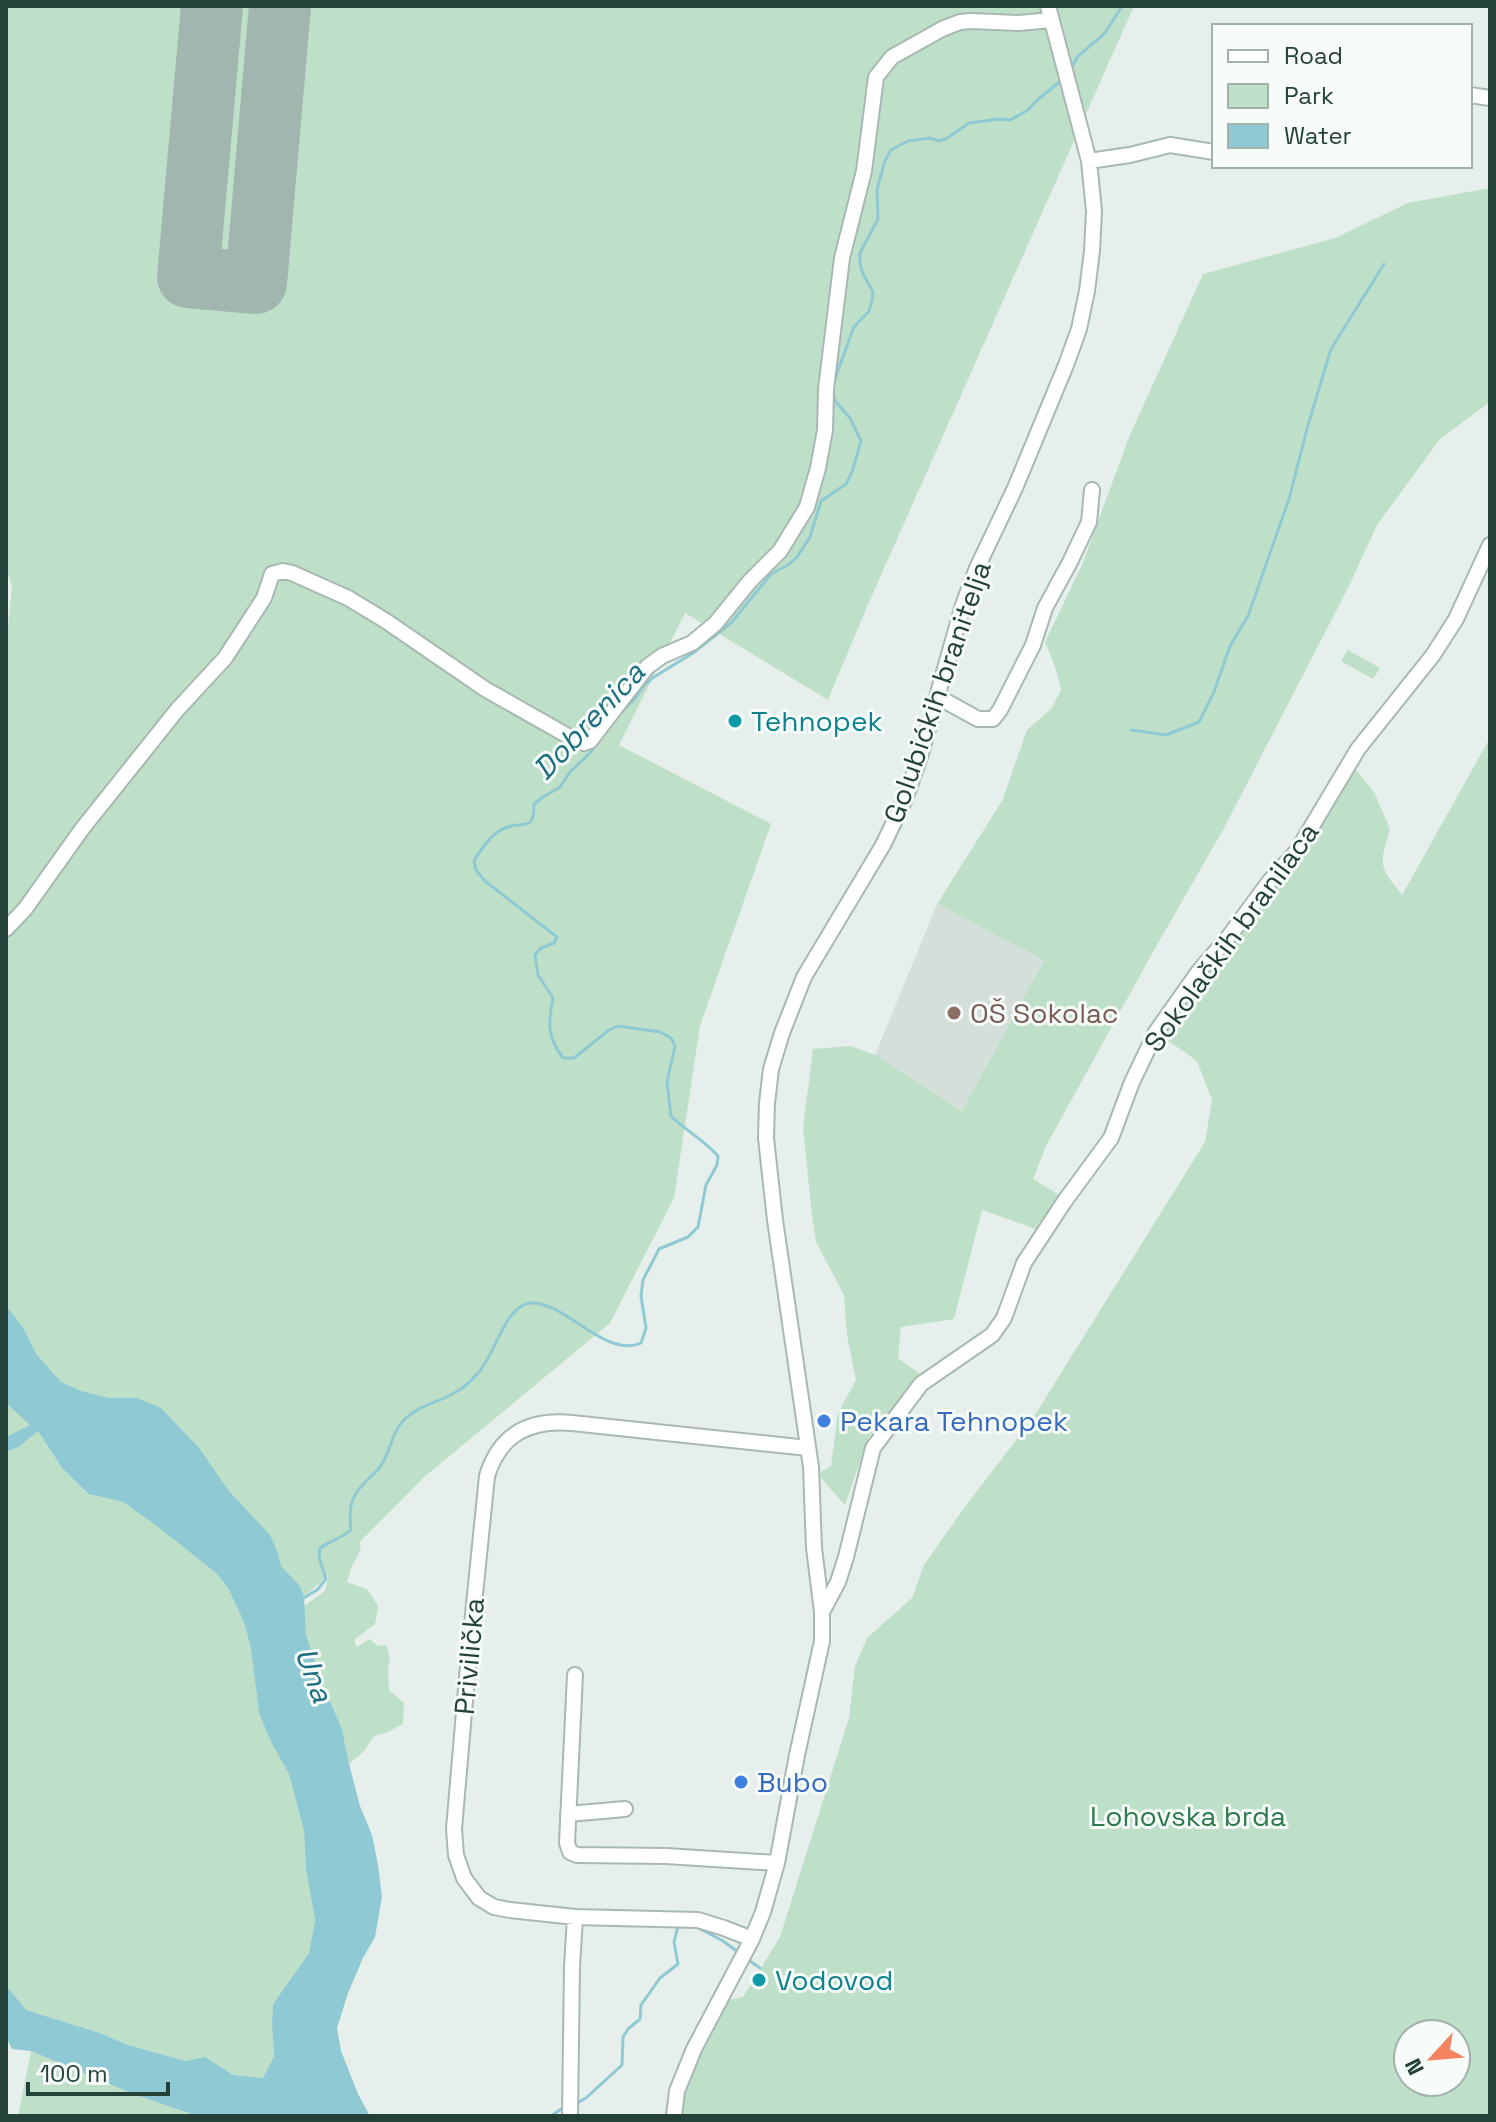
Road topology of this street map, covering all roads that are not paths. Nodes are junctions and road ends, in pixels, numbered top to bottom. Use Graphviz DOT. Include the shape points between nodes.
graph roads {
  1 [pos="1051,20"];
  2 [pos="1212,152"];
  3 [pos="1089,161"];
  4 [pos="1092,490"];
  5 [pos="1490,545"];
  6 [pos="938,697"];
  7 [pos="6,929"];
  8 [pos="808,1448"];
  9 [pos="822,1612"];
  10 [pos="575,1675"];
  11 [pos="625,1809"];
  12 [pos="568,1814"];
  13 [pos="777,1863"];
  14 [pos="575,1917"];
  15 [pos="752,1939"];
  16 [pos="570,2116"];
  17 [pos="674,2116"];
  1 -- 3 [label="street, Golubićkih branitelja"];
  1 -- 7 [label="street" via="960,22 892,57 876,77 864,171 842,258 825,430 807,507 780,551 715,624 647,667 590,741 575,740 485,689 348,598 278,572 272,574 264,598 225,658 170,719"];
  2 -- 3 [label="street" via="1170,145"];
  3 -- 6 [label="street, Golubićkih branitelja" via="1092,251 1079,329 963,605"];
  4 -- 6 [label="street" via="1089,522 1000,710 993,719 978,719"];
  5 -- 9 [label="street, Sokolačkih branilaca" via="1433,655 1358,749 1297,851 1156,1032 1111,1138 1024,1263 1004,1318 992,1335 921,1384 873,1448 838,1582"];
  6 -- 8 [label="street, Golubićkih branitelja" via="905,799 804,977 771,1069 766,1138"];
  8 -- 9 [label="street, Golubićkih branitelja"];
  8 -- 14 [label="street, Privilička" via="554,1421 518,1433 491,1462 469,1654 456,1855 470,1888 485,1903"];
  9 -- 13 [label="street" via="819,1659"];
  10 -- 12 [label="street"];
  11 -- 12 [label="street"];
  12 -- 13 [label="street" via="567,1843 577,1855"];
  13 -- 15 [label="street"];
  14 -- 15 [label="street, Privilička" via="698,1920"];
  14 -- 16 [label="street"];
  15 -- 17 [label="street" via="694,2049 677,2091"];
}
